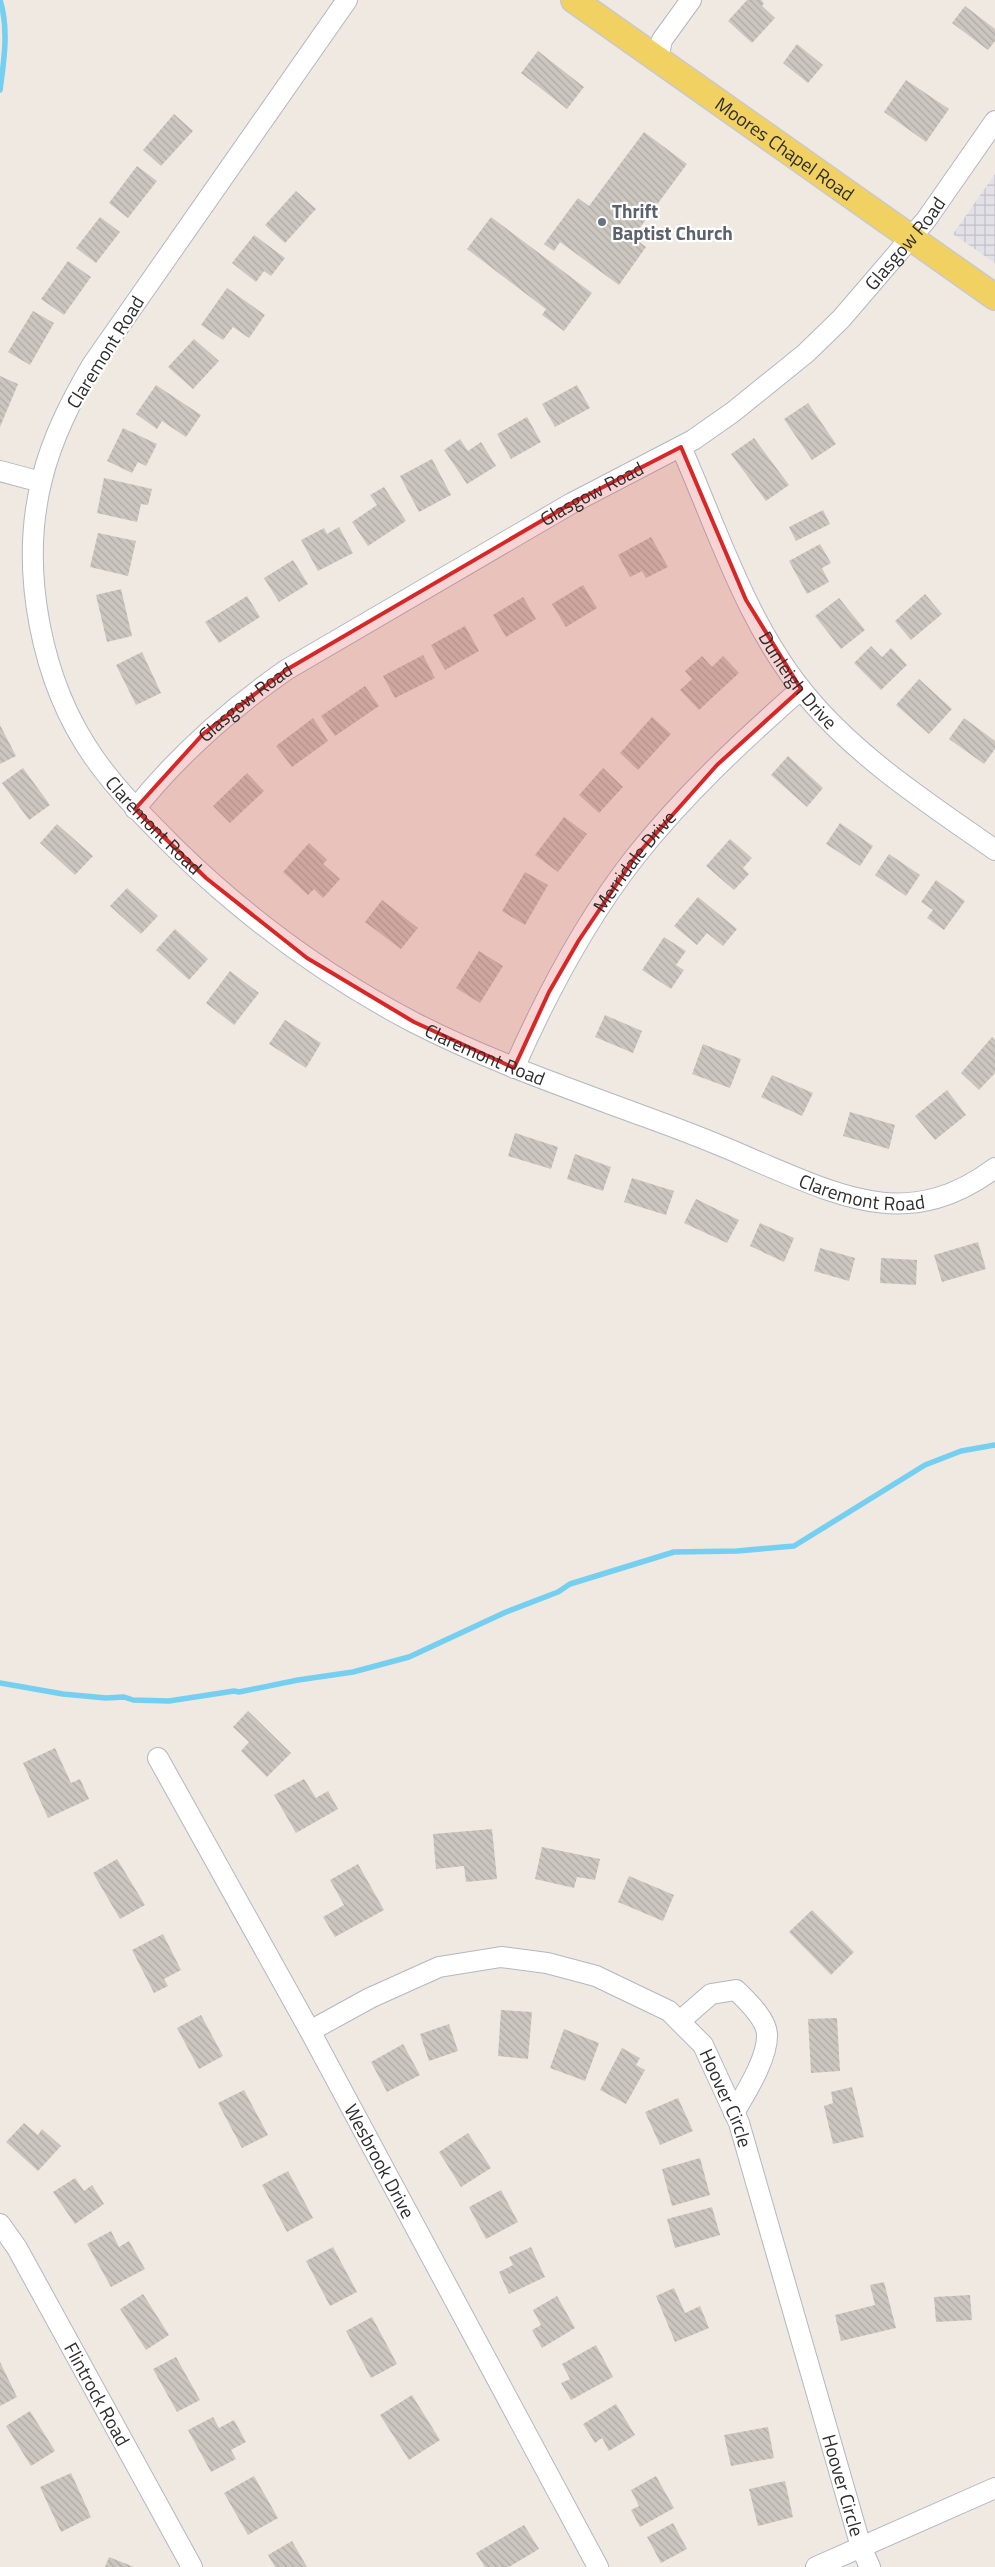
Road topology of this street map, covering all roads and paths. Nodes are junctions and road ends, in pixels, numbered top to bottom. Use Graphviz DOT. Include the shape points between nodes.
graph roads {
  1 [pos="347,0"];
  2 [pos="574,0"];
  3 [pos="691,0"];
  4 [pos="658,59"];
  5 [pos="995,121"];
  6 [pos="910,238"];
  7 [pos="995,297"];
  8 [pos="681,447"];
  9 [pos="0,471"];
  10 [pos="41,482"];
  11 [pos="801,689"];
  12 [pos="136,809"];
  13 [pos="995,850"];
  14 [pos="514,1068"];
  15 [pos="995,1168"];
  16 [pos="158,1758"];
  17 [pos="680,2021"];
  18 [pos="310,2031"];
  19 [pos="734,2113"];
  20 [pos="0,2224"];
  21 [pos="995,2488"];
  22 [pos="861,2547"];
  23 [pos="192,2567"];
  24 [pos="598,2567"];
  25 [pos="816,2567"];
  26 [pos="870,2567"];
  1 -- 10 [label="street, Claremont Road" via="92,365 72,400"];
  2 -- 4 [label="main road, Moores Chapel Road"];
  3 -- 4 [label="street" via="662,40"];
  4 -- 6 [label="main road, Moores Chapel Road"];
  5 -- 6 [label="street, Glasgow Road"];
  6 -- 7 [label="main road, Moores Chapel Road"];
  6 -- 8 [label="street, Glasgow Road" via="841,319 806,353 733,412"];
  8 -- 11 [label="street, Dunleigh Drive" via="746,600"];
  8 -- 12 [label="street, Glasgow Road" via="572,503 286,670 203,734 163,774"];
  9 -- 10 [label="street"];
  10 -- 12 [label="street, Claremont Road" via="35,524 36,602 50,667 84,742"];
  11 -- 13 [label="street, Dunleigh Drive" via="886,771"];
  11 -- 14 [label="street, Merridale Drive" via="717,765 635,857 559,974"];
  12 -- 14 [label="street, Claremont Road" via="206,878 308,958 414,1022"];
  14 -- 15 [label="street, Claremont Road" via="861,1201 927,1200 978,1180"];
  16 -- 18 [label="street, Wesbrook Drive"];
  17 -- 18 [label="street, Hoover Circle" via="670,2010 596,1976 547,1962 501,1957 439,1967 370,1998"];
  17 -- 19 [label="street, Hoover Circle" via="703,2045"];
  17 -- 19 [label="street" via="711,1994 736,1990 753,2006 767,2033 759,2069"];
  18 -- 24 [label="street, Wesbrook Drive"];
  19 -- 22 [label="street, Hoover Circle"];
  20 -- 23 [label="street, Flintrock Road" via="17,2248"];
  21 -- 22 [label="street"];
  22 -- 25 [label="street"];
  22 -- 26 [label="street, Hoover Circle"];
}
